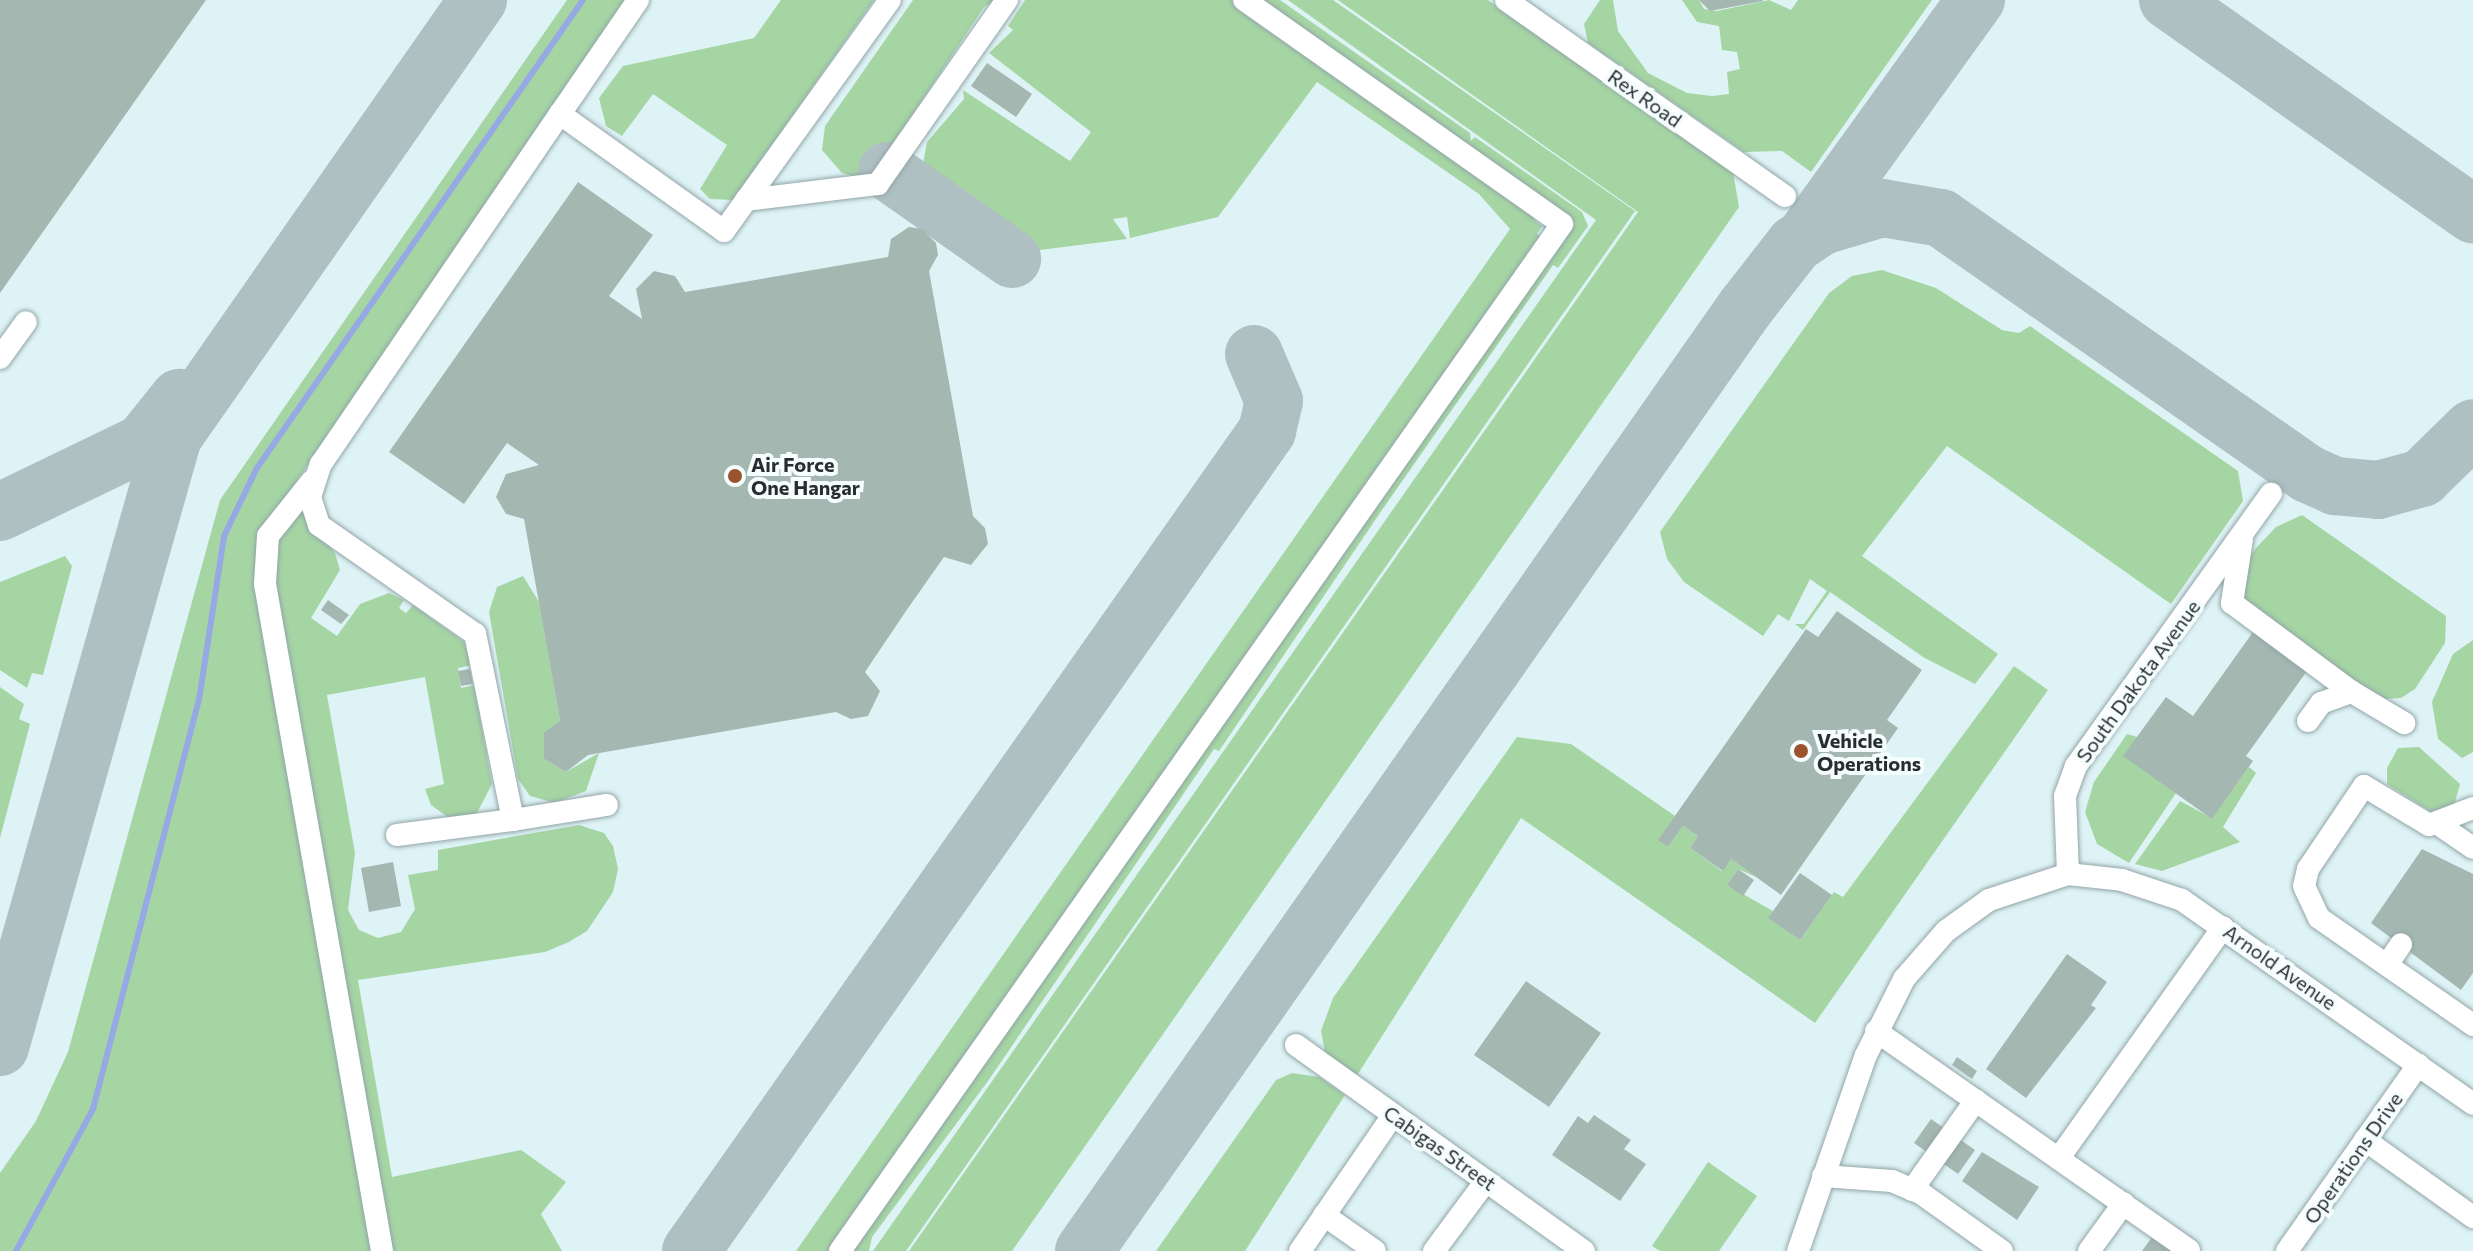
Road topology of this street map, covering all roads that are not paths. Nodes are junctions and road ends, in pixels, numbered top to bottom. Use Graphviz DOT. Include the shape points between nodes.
graph roads {
  1 [pos="638,0"];
  2 [pos="890,0"];
  3 [pos="1007,0"];
  4 [pos="1244,0"];
  5 [pos="1506,0"];
  6 [pos="560,114"];
  7 [pos="1785,196"];
  8 [pos="746,200"];
  9 [pos="26,322"];
  10 [pos="0,358"];
  11 [pos="312,481"];
  12 [pos="2271,494"];
  13 [pos="2243,535"];
  14 [pos="2352,692"];
  15 [pos="2308,721"];
  16 [pos="2404,723"];
  17 [pos="607,805"];
  18 [pos="2473,808"];
  19 [pos="513,820"];
  20 [pos="2438,824"];
  21 [pos="397,835"];
  22 [pos="2473,848"];
  23 [pos="2068,874"];
  24 [pos="2223,927"];
  25 [pos="2401,944"];
  26 [pos="2387,965"];
  27 [pos="2471,1020"];
  28 [pos="1876,1031"];
  29 [pos="1296,1045"];
  30 [pos="2418,1065"];
  31 [pos="1976,1100"];
  32 [pos="2473,1104"];
  33 [pos="1393,1115"];
  34 [pos="2365,1140"];
  35 [pos="2059,1158"];
  36 [pos="1823,1176"];
  37 [pos="1486,1181"];
  38 [pos="1912,1190"];
  39 [pos="2124,1203"];
  40 [pos="1324,1215"];
  41 [pos="2473,1217"];
  42 [pos="1805,1248"];
  43 [pos="2189,1250"];
  44 [pos="382,1251"];
  45 [pos="840,1251"];
  46 [pos="1300,1251"];
  47 [pos="1375,1251"];
  48 [pos="1434,1251"];
  49 [pos="1584,1251"];
  50 [pos="2002,1251"];
  51 [pos="2089,1251"];
  52 [pos="2287,1251"];
  1 -- 6 [label="street"];
  2 -- 8 [label="street"];
  3 -- 8 [label="street" via="878,184"];
  4 -- 45 [label="street" via="1562,224"];
  5 -- 7 [label="street, Rex Road"];
  6 -- 8 [label="street" via="724,231"];
  6 -- 11 [label="street"];
  9 -- 10 [label="street"];
  11 -- 19 [label="street" via="312,511 330,536 475,634"];
  11 -- 44 [label="street" via="268,536 265,584"];
  12 -- 13 [label="street, South Dakota Avenue"];
  13 -- 14 [label="street" via="2232,603"];
  13 -- 23 [label="street, South Dakota Avenue" via="2071,775 2064,819"];
  14 -- 15 [label="street" via="2321,703"];
  14 -- 16 [label="street"];
  17 -- 19 [label="street"];
  18 -- 20 [label="street"];
  19 -- 21 [label="street"];
  20 -- 22 [label="street"];
  20 -- 26 [label="street" via="2402,812 2364,786 2308,869 2307,897 2319,918"];
  23 -- 24 [label="street, Arnold Avenue" via="2163,892"];
  23 -- 28 [label="street" via="2010,890 1946,931 1904,979"];
  24 -- 30 [label="street, Arnold Avenue"];
  24 -- 35 [label="street"];
  25 -- 26 [label="street"];
  26 -- 27 [label="street"];
  28 -- 31 [label="street"];
  28 -- 36 [label="street"];
  29 -- 33 [label="street, Cabigas Street"];
  30 -- 32 [label="street, Arnold Avenue"];
  30 -- 34 [label="street, Operations Drive"];
  31 -- 35 [label="street"];
  31 -- 38 [label="street"];
  33 -- 37 [label="street, Cabigas Street"];
  33 -- 40 [label="street"];
  34 -- 41 [label="street"];
  34 -- 52 [label="street, Operations Drive"];
  35 -- 39 [label="street"];
  36 -- 38 [label="street" via="1892,1181"];
  36 -- 42 [label="street"];
  37 -- 48 [label="street"];
  37 -- 49 [label="street, Cabigas Street"];
  38 -- 50 [label="street"];
  39 -- 43 [label="street"];
  39 -- 51 [label="street"];
  40 -- 46 [label="street"];
  40 -- 47 [label="street"];
}
